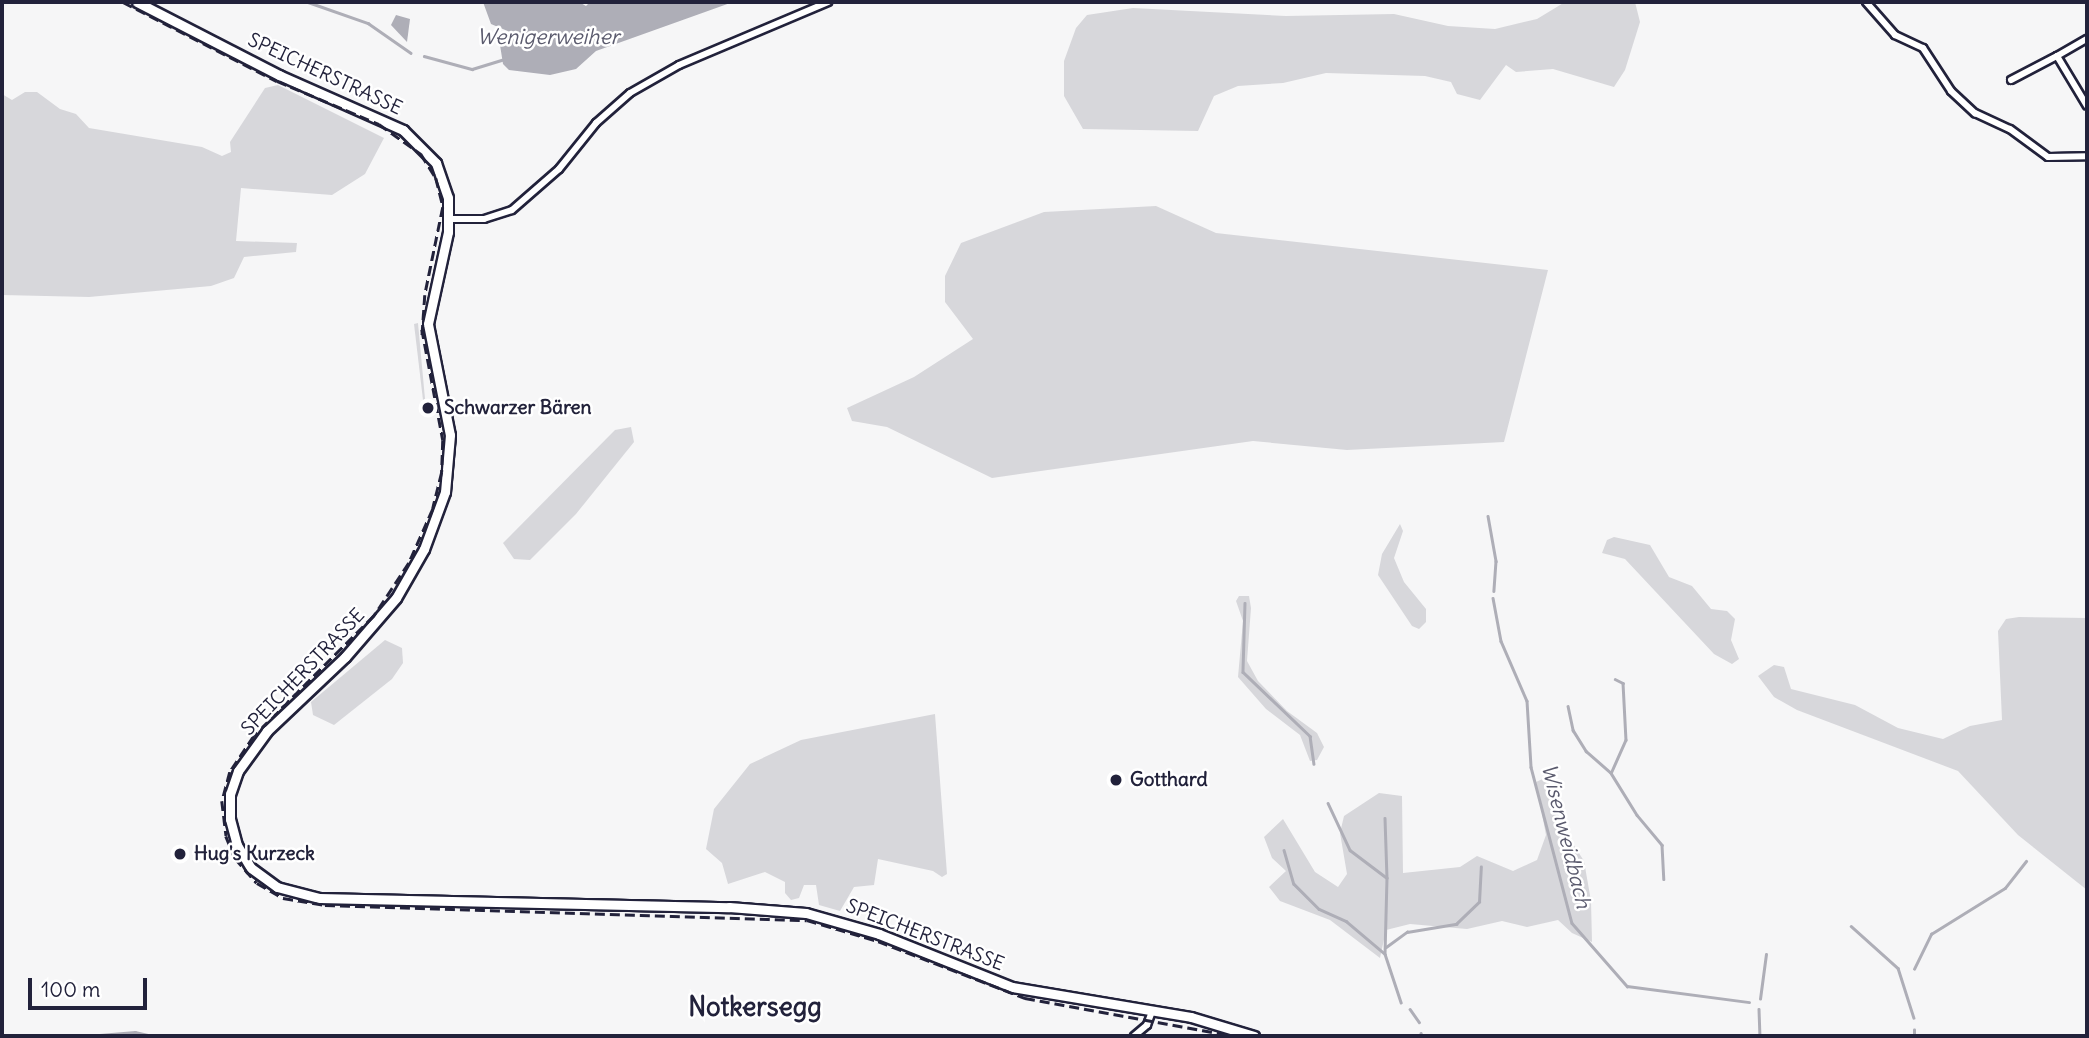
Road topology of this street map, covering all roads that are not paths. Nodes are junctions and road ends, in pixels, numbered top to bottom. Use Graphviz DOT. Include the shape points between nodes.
graph roads {
  1 [pos="137,2"];
  2 [pos="828,2"];
  3 [pos="1866,2"];
  4 [pos="2087,39"];
  5 [pos="2057,56"];
  6 [pos="2011,80"];
  7 [pos="2087,106"];
  8 [pos="2087,156"];
  9 [pos="449,219"];
  10 [pos="1152,1011"];
  11 [pos="1134,1036"];
  12 [pos="1254,1036"];
  1 -- 9 [label="main road, SPEICHERSTRASSE" via="279,75 403,130 436,163 446,187"];
  2 -- 9 [label="street" via="679,65 638,88 616,103 559,169 512,209 484,219"];
  3 -- 8 [label="street" via="1895,36 1923,48 1951,91 1975,113 2010,129 2048,157"];
  4 -- 5 [label="street"];
  5 -- 6 [label="street"];
  5 -- 7 [label="street"];
  9 -- 10 [label="main road, SPEICHERSTRASSE" via="428,324 450,435 442,501 418,562 381,618 267,732 242,764 230,794 230,820 237,845 251,868 285,891 329,899 729,907 806,913 879,934 1012,987"];
  10 -- 11 [label="street" via="1147,1025"];
  10 -- 12 [label="main road, SPEICHERSTRASSE" via="1198,1018"];
}
